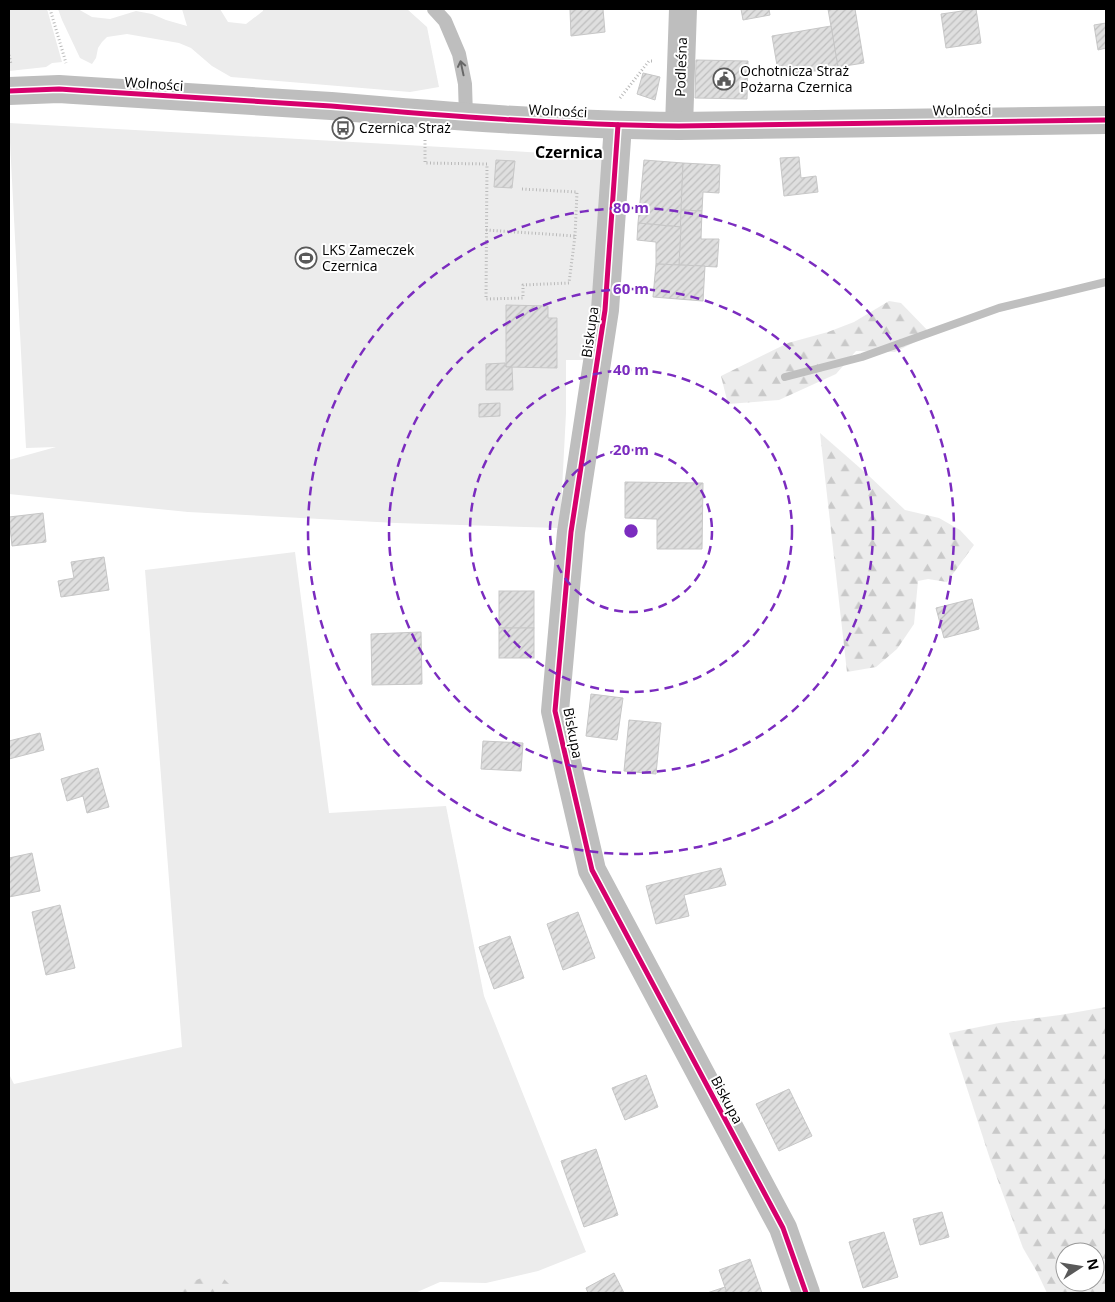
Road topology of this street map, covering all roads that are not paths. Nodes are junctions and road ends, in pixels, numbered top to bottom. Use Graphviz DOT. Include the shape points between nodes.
graph roads {
  1 [pos="434,9"];
  2 [pos="683,9"];
  3 [pos="9,91"];
  4 [pos="466,117"];
  5 [pos="1106,120"];
  6 [pos="609,125"];
  7 [pos="679,126"];
  8 [pos="806,1293"];
  4 -- 1 [label="lane, one-way" via="466,84 459,54 445,21"];
  2 -- 7 [label="street, Podleśna"];
  3 -- 4 [label="street, Wolności" via="74,90"];
  4 -- 6 [label="street, Wolności"];
  5 -- 7 [label="street, Wolności"];
  6 -- 7 [label="street, Wolności"];
  6 -- 8 [label="street, Biskupa" via="605,310 571,532 555,711 592,870 783,1228"];
}
